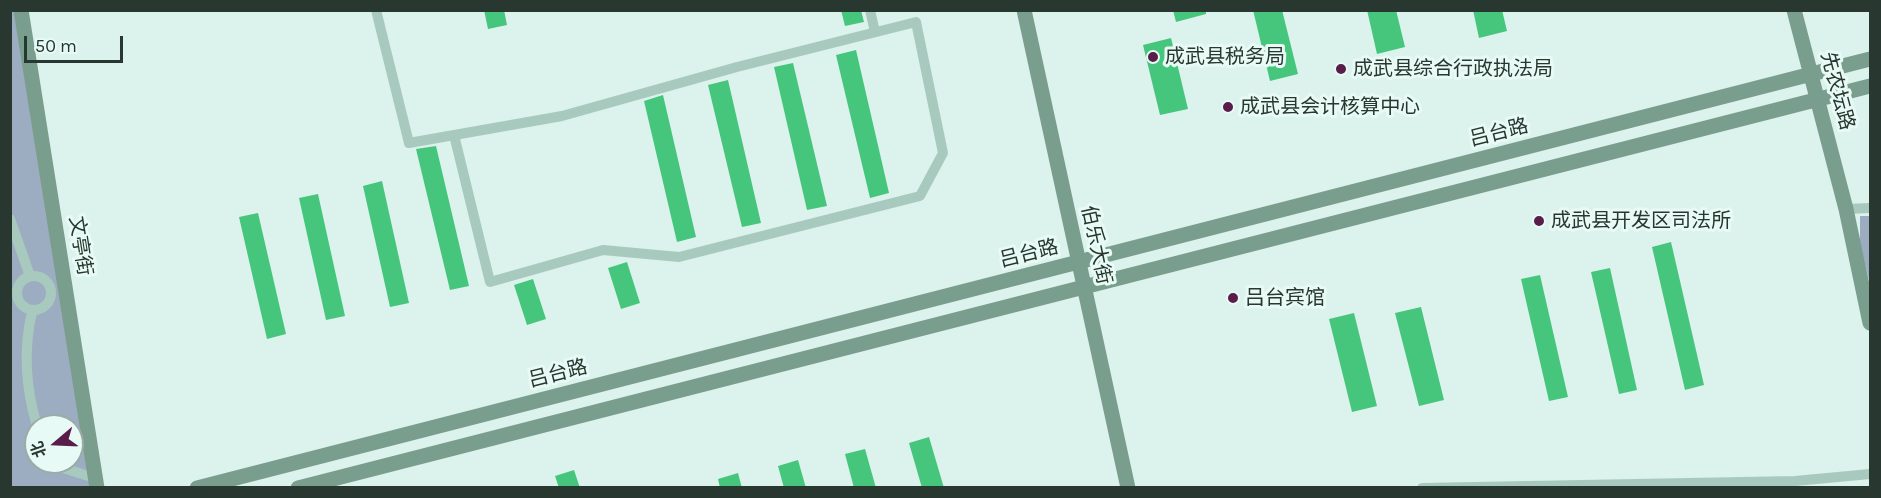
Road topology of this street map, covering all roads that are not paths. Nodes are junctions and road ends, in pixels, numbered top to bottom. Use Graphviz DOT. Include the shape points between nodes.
graph roads {
  1 [pos="21,10"];
  2 [pos="376,10"];
  3 [pos="870,10"];
  4 [pos="1024,10"];
  5 [pos="1794,10"];
  6 [pos="875,32"];
  7 [pos="1870,59"];
  8 [pos="1811,75"];
  9 [pos="1870,86"];
  10 [pos="1818,99"];
  11 [pos="454,135"];
  12 [pos="1870,208"];
  13 [pos="1846,209"];
  14 [pos="10,219"];
  15 [pos="1079,263"];
  16 [pos="30,276"];
  17 [pos="1084,287"];
  18 [pos="32,312"];
  19 [pos="1870,323"];
  20 [pos="34,414"];
  21 [pos="76,474"];
  22 [pos="1870,474"];
  23 [pos="96,483"];
  24 [pos="196,488"];
  25 [pos="298,488"];
  26 [pos="1128,488"];
  27 [pos="1422,488"];
  1 -- 23 [label="main road, 文亭街"];
  2 -- 11 [label="street" via="409,143"];
  3 -- 6 [label="street"];
  4 -- 15 [label="main road, 伯乐大街"];
  5 -- 8 [label="main road, 先农坛路"];
  6 -- 11 [label="street" via="562,116"];
  6 -- 11 [label="street" via="916,22 943,153 920,196 679,257 603,250 490,282"];
  7 -- 8 [label="main road, 吕台路"];
  8 -- 10 [label="main road, 先农坛路"];
  8 -- 15 [label="main road, 吕台路"];
  9 -- 10 [label="main road"];
  10 -- 13 [label="main road, 先农坛路"];
  10 -- 17 [label="main road"];
  12 -- 13 [label="street"];
  13 -- 19 [label="main road, 先农坛路"];
  14 -- 16 [label="street"];
  15 -- 17 [label="main road, 伯乐大街"];
  15 -- 24 [label="main road, 吕台路"];
  16 -- 18 [label="street" via="20,280 16,289 20,303"];
  16 -- 18 [label="street" via="46,281 51,293 43,309"];
  17 -- 25 [label="main road"];
  17 -- 26 [label="main road, 伯乐大街"];
  18 -- 20 [label="street" via="27,332 27,380"];
  21 -- 23 [label="street"];
  22 -- 27 [label="street" via="1795,481"];
}
